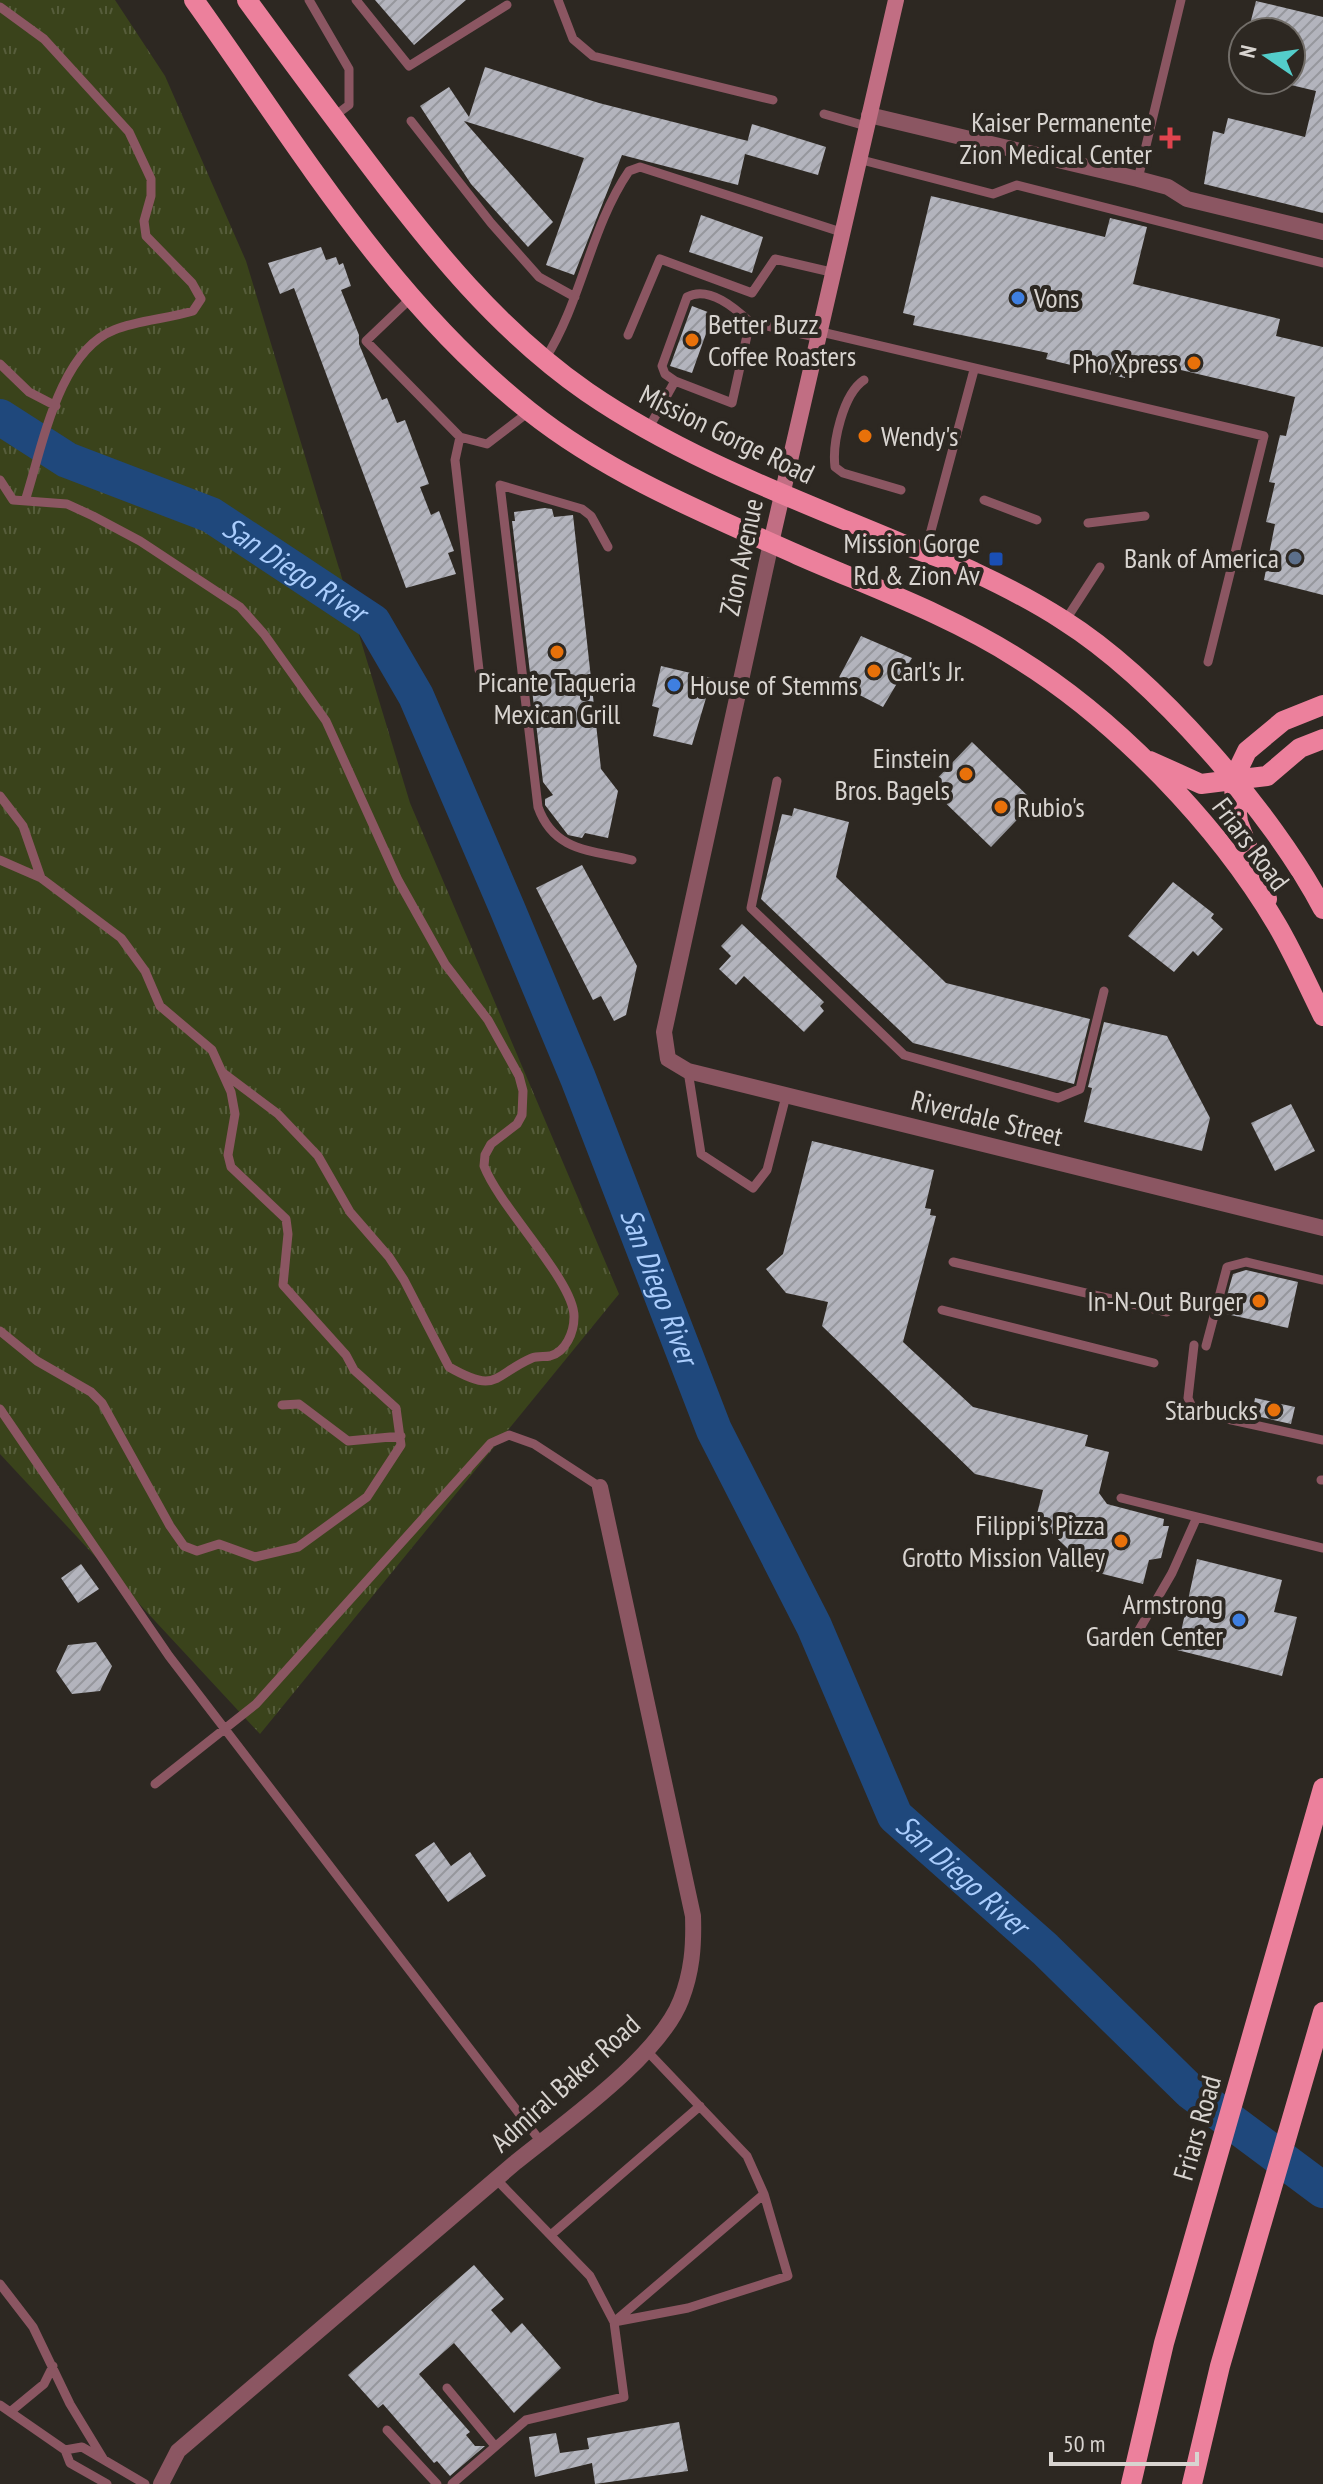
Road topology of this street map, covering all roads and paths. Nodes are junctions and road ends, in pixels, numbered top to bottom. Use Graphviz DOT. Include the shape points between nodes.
graph roads {
  1 [pos="194,0"];
  2 [pos="247,0"];
  3 [pos="309,0"];
  4 [pos="356,0"];
  5 [pos="558,0"];
  6 [pos="896,0"];
  7 [pos="1181,0"];
  8 [pos="507,5"];
  9 [pos="0,7"];
  10 [pos="773,100"];
  11 [pos="824,114"];
  12 [pos="333,117"];
  13 [pos="411,121"];
  14 [pos="868,121"];
  15 [pos="858,159"];
  16 [pos="1138,179"];
  17 [pos="841,232"];
  18 [pos="1323,232"];
  19 [pos="1323,263"];
  20 [pos="831,272"];
  21 [pos="575,297"];
  22 [pos="410,299"];
  23 [pos="750,322"];
  24 [pos="816,334"];
  25 [pos="628,335"];
  26 [pos="544,360"];
  27 [pos="0,364"];
  28 [pos="974,370"];
  29 [pos="864,380"];
  30 [pos="675,381"];
  31 [pos="55,410"];
  32 [pos="530,411"];
  33 [pos="647,431"];
  34 [pos="460,437"];
  35 [pos="0,480"];
  36 [pos="901,490"];
  37 [pos="782,494"];
  38 [pos="984,500"];
  39 [pos="25,501"];
  40 [pos="1145,516"];
  41 [pos="1037,520"];
  42 [pos="1088,523"];
  43 [pos="771,543"];
  44 [pos="608,547"];
  45 [pos="925,553"];
  46 [pos="1100,567"];
  47 [pos="1065,621"];
  48 [pos="1208,662"];
  49 [pos="479,670"];
  50 [pos="1323,705"];
  51 [pos="1323,739"];
  52 [pos="1143,758"];
  53 [pos="1233,780"];
  54 [pos="777,781"];
  55 [pos="0,796"];
  56 [pos="0,860"];
  57 [pos="632,860"];
  58 [pos="41,878"];
  59 [pos="1323,909"];
  60 [pos="1277,924"];
  61 [pos="1104,991"];
  62 [pos="1323,1016"];
  63 [pos="688,1071"];
  64 [pos="222,1072"];
  65 [pos="786,1096"];
  66 [pos="1323,1228"];
  67 [pos="953,1262"];
  68 [pos="1323,1280"];
  69 [pos="942,1310"];
  70 [pos="1167,1312"];
  71 [pos="0,1331"];
  72 [pos="1194,1345"];
  73 [pos="1206,1346"];
  74 [pos="1154,1363"];
  75 [pos="282,1405"];
  76 [pos="0,1409"];
  77 [pos="401,1436"];
  78 [pos="1323,1440"];
  79 [pos="600,1487"];
  80 [pos="1121,1498"];
  81 [pos="1197,1517"];
  82 [pos="1322,1548"];
  83 [pos="1139,1630"];
  84 [pos="227,1728"];
  85 [pos="155,1784"];
  86 [pos="1323,1788"];
  87 [pos="1323,2012"];
  88 [pos="647,2051"];
  89 [pos="700,2106"];
  90 [pos="541,2142"];
  91 [pos="497,2180"];
  92 [pos="764,2194"];
  93 [pos="552,2234"];
  94 [pos="0,2284"];
  95 [pos="614,2322"];
  96 [pos="53,2366"];
  97 [pos="447,2388"];
  98 [pos="0,2405"];
  99 [pos="10,2412"];
  100 [pos="387,2430"];
  101 [pos="495,2446"];
  102 [pos="65,2450"];
  103 [pos="104,2460"];
  104 [pos="107,2484"];
  105 [pos="145,2484"];
  106 [pos="161,2484"];
  107 [pos="437,2484"];
  108 [pos="452,2484"];
  109 [pos="1131,2484"];
  110 [pos="1192,2484"];
  1 -- 22 [label="main road"];
  2 -- 12 [label="main road, Mission Gorge Road"];
  3 -- 12 [label="lane" via="349,69 349,105"];
  4 -- 8 [label="lane" via="409,66"];
  5 -- 10 [label="lane" via="573,39 593,56"];
  6 -- 14 [label="main road, Zion Avenue"];
  7 -- 16 [label="lane"];
  9 -- 31 [label="lane" via="44,39 129,132 151,179 146,236 201,299 193,311 115,329 90,344 62,385"];
  11 -- 14 [label="lane"];
  12 -- 26 [label="main road, Mission Gorge Road" via="441,259"];
  13 -- 21 [label="lane" via="539,277"];
  14 -- 15 [label="main road, Zion Avenue"];
  14 -- 16 [label="street"];
  15 -- 17 [label="main road, Zion Avenue"];
  15 -- 19 [label="lane" via="993,194 1017,185"];
  16 -- 18 [label="street" via="1187,199"];
  17 -- 20 [label="main road, Zion Avenue"];
  17 -- 21 [label="lane" via="640,167 629,171 615,195"];
  20 -- 24 [label="main road, Zion Avenue"];
  20 -- 25 [label="lane" via="775,259 752,293 660,259"];
  21 -- 26 [label="lane"];
  22 -- 32 [label="main road"];
  22 -- 34 [label="lane" via="366,341"];
  23 -- 24 [label="lane"];
  23 -- 30 [label="lane" via="732,403"];
  23 -- 30 [label="lane" via="732,305 701,293 687,297 662,366"];
  24 -- 28 [label="lane"];
  24 -- 37 [label="main road, Zion Avenue"];
  26 -- 33 [label="main road, Mission Gorge Road"];
  27 -- 31 [label="lane"];
  28 -- 45 [label="lane"];
  28 -- 48 [label="lane" via="1264,436"];
  29 -- 36 [label="lane" via="851,393 842,419 835,467"];
  30 -- 33 [label="lane"];
  31 -- 39 [label="lane"];
  32 -- 34 [label="lane" via="487,444"];
  32 -- 43 [label="main road" via="620,469"];
  33 -- 37 [label="main road, Mission Gorge Road"];
  34 -- 49 [label="lane" via="455,460"];
  35 -- 39 [label="lane" via="13,500"];
  37 -- 43 [label="main road, Zion Avenue"];
  37 -- 45 [label="main road, Mission Gorge Road"];
  38 -- 41 [label="lane"];
  39 -- 64 [label="lane" via="67,504 93,516 240,607 326,721 398,880 445,964 488,1020 519,1076 522,1115 491,1144 484,1166 569,1291 574,1316 563,1349 532,1358 498,1380 482,1381 449,1367 404,1280 350,1212 318,1156 278,1114"];
  40 -- 42 [label="lane"];
  43 -- 52 [label="main road" via="1016,657 1078,701"];
  43 -- 63 [label="street, Zion Avenue" via="664,1032 668,1059"];
  44 -- 57 [label="lane" via="582,509 500,485 545,825 561,842"];
  45 -- 47 [label="main road, Mission Gorge Road" via="972,571"];
  46 -- 47 [label="lane"];
  47 -- 53 [label="main road, Mission Gorge Road" via="1127,671"];
  50 -- 53 [label="main road" via="1283,721 1247,751"];
  51 -- 53 [label="main road" via="1300,748 1267,776"];
  52 -- 53 [label="main road" via="1201,784"];
  52 -- 60 [label="main road, Friars Road" via="1200,820"];
  53 -- 59 [label="main road, Friars Road" via="1290,852"];
  53 -- 60 [label="main road" via="1238,822"];
  54 -- 61 [label="lane" via="751,908 904,1055 1058,1098 1080,1089"];
  55 -- 58 [label="lane" via="23,826"];
  56 -- 58 [label="lane"];
  58 -- 64 [label="lane" via="121,938 145,971 160,1006 212,1050"];
  60 -- 62 [label="main road, Friars Road"];
  63 -- 65 [label="street, Riverdale Street"];
  63 -- 65 [label="lane" via="701,1154 753,1188 767,1170"];
  64 -- 77 [label="lane" via="235,1114 231,1167 286,1219 283,1285 354,1370 390,1401"];
  65 -- 66 [label="street, Riverdale Street"];
  67 -- 70 [label="lane"];
  68 -- 73 [label="lane" via="1246,1262 1227,1267"];
  69 -- 74 [label="lane"];
  71 -- 77 [label="lane" via="102,1403 170,1526 184,1546 197,1551 219,1544 255,1557 306,1542 367,1497 401,1445"];
  72 -- 78 [label="lane" via="1188,1398 1192,1407"];
  75 -- 77 [label="lane" via="299,1404 348,1441"];
  76 -- 84 [label="lane" via="169,1656"];
  79 -- 84 [label="lane" via="534,1444 509,1435 491,1443 256,1704"];
  79 -- 88 [label="street, Admiral Baker Road" via="693,1916 694,1954 680,2003"];
  80 -- 81 [label="lane"];
  81 -- 82 [label="lane"];
  81 -- 83 [label="lane"];
  84 -- 85 [label="lane"];
  84 -- 90 [label="lane"];
  86 -- 109 [label="main road, Friars Road" via="1164,2343"];
  87 -- 110 [label="main road" via="1220,2366"];
  88 -- 89 [label="lane"];
  88 -- 90 [label="street, Admiral Baker Road"];
  89 -- 92 [label="lane" via="747,2156"];
  89 -- 93 [label="lane"];
  90 -- 91 [label="street, Admiral Baker Road"];
  91 -- 93 [label="lane"];
  91 -- 106 [label="street, Admiral Baker Road" via="178,2451"];
  92 -- 95 [label="lane"];
  92 -- 95 [label="lane" via="788,2276 688,2308"];
  93 -- 95 [label="lane" via="590,2276"];
  94 -- 96 [label="lane" via="33,2327"];
  95 -- 101 [label="lane" via="624,2397 526,2420"];
  96 -- 99 [label="lane" via="44,2384"];
  96 -- 103 [label="lane"];
  97 -- 101 [label="lane"];
  98 -- 99 [label="lane"];
  99 -- 102 [label="lane"];
  100 -- 107 [label="lane"];
  101 -- 108 [label="lane"];
  102 -- 103 [label="lane" via="82,2447"];
  102 -- 104 [label="lane" via="70,2463"];
  103 -- 105 [label="lane"];
}
